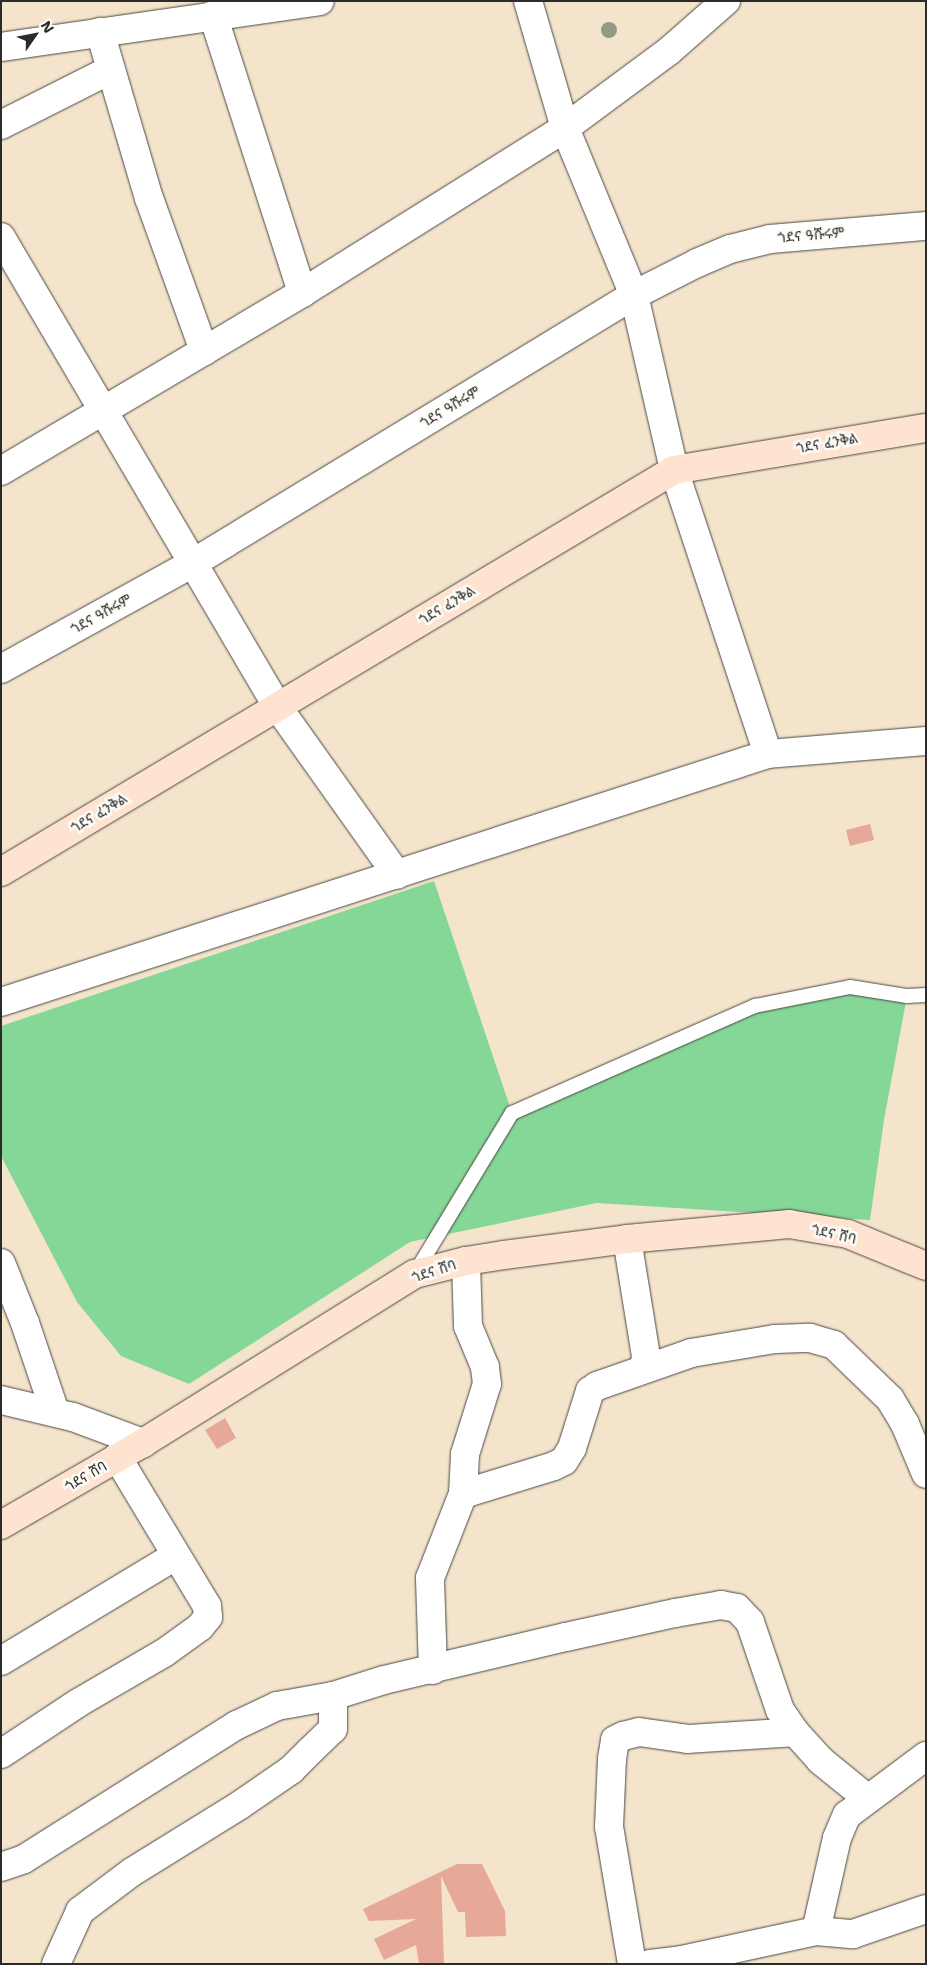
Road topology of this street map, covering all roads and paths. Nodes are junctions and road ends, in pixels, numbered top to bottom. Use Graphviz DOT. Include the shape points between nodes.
graph roads {
  1 [pos="320,1"];
  2 [pos="528,1"];
  3 [pos="726,1"];
  4 [pos="213,15"];
  5 [pos="100,32"];
  6 [pos="1,47"];
  7 [pos="110,70"];
  8 [pos="1,125"];
  9 [pos="566,128"];
  10 [pos="926,226"];
  11 [pos="1,237"];
  12 [pos="302,293"];
  13 [pos="634,295"];
  14 [pos="204,352"];
  15 [pos="105,412"];
  16 [pos="926,428"];
  17 [pos="674,470"];
  18 [pos="1,472"];
  19 [pos="194,563"];
  20 [pos="1,669"];
  21 [pos="277,706"];
  22 [pos="926,740"];
  23 [pos="768,754"];
  24 [pos="1,872"];
  25 [pos="398,875"];
  26 [pos="926,995"];
  27 [pos="1,1002"];
  28 [pos="627,1239"];
  29 [pos="466,1261"];
  30 [pos="1,1263"];
  31 [pos="926,1266"];
  32 [pos="415,1274"];
  33 [pos="644,1368"];
  34 [pos="1,1400"];
  35 [pos="55,1412"];
  36 [pos="143,1443"];
  37 [pos="118,1457"];
  38 [pos="926,1474"];
  39 [pos="464,1494"];
  40 [pos="1,1525"];
  41 [pos="175,1556"];
  42 [pos="1,1661"];
  43 [pos="433,1670"];
  44 [pos="333,1696"];
  45 [pos="795,1732"];
  46 [pos="1,1754"];
  47 [pos="926,1756"];
  48 [pos="867,1798"];
  49 [pos="1,1867"];
  50 [pos="926,1909"];
  51 [pos="816,1931"];
  52 [pos="56,1964"];
  53 [pos="632,1964"];
  54 [pos="650,1964"];
  1 -- 4 [label="street"];
  2 -- 9 [label="street"];
  3 -- 9 [label="street" via="669,51"];
  4 -- 5 [label="street"];
  4 -- 12 [label="street"];
  5 -- 6 [label="street"];
  5 -- 7 [label="street"];
  7 -- 8 [label="street"];
  7 -- 14 [label="street" via="149,198"];
  9 -- 12 [label="street"];
  9 -- 13 [label="street"];
  10 -- 13 [label="street, ጎደና ዓሹሩም" via="770,239 730,249"];
  11 -- 15 [label="street"];
  12 -- 14 [label="street"];
  13 -- 17 [label="street"];
  13 -- 19 [label="street, ጎደና ዓሹሩም"];
  14 -- 15 [label="street"];
  15 -- 18 [label="street"];
  15 -- 19 [label="street"];
  16 -- 17 [label="street, ጎደና ፈንቅል"];
  17 -- 21 [label="street, ጎደና ፈንቅል"];
  17 -- 23 [label="street"];
  19 -- 20 [label="street, ጎደና ዓሹሩም"];
  19 -- 21 [label="street"];
  21 -- 24 [label="street, ጎደና ፈንቅል"];
  21 -- 25 [label="street"];
  22 -- 23 [label="street"];
  23 -- 25 [label="street"];
  25 -- 27 [label="street"];
  26 -- 32 [label="lane" via="907,996 850,987 755,1006 512,1113"];
  28 -- 29 [label="street, ጎደና ሸባ"];
  28 -- 31 [label="street, ጎደና ሸባ" via="789,1224 848,1234"];
  28 -- 33 [label="street" via="646,1356"];
  29 -- 32 [label="street, ጎደና ሸባ"];
  29 -- 39 [label="street" via="468,1326 485,1367 487,1384 465,1454"];
  30 -- 35 [label="street"];
  32 -- 36 [label="street, ጎደና ሸባ"];
  33 -- 38 [label="street" via="691,1353 775,1339 810,1338 834,1345 890,1399 905,1424"];
  33 -- 39 [label="street" via="590,1391 572,1448 564,1461"];
  34 -- 35 [label="street"];
  35 -- 36 [label="street"];
  36 -- 37 [label="street, ጎደና ሸባ"];
  37 -- 40 [label="street, ጎደና ሸባ"];
  37 -- 41 [label="street"];
  39 -- 43 [label="street" via="430,1578"];
  41 -- 42 [label="street"];
  41 -- 46 [label="street" via="207,1606 208,1617 204,1622 164,1653 78,1703"];
  43 -- 44 [label="street" via="384,1680"];
  43 -- 45 [label="street" via="722,1605 737,1608 750,1622 780,1710"];
  44 -- 49 [label="street" via="277,1706 237,1725 24,1859"];
  44 -- 52 [label="street" via="333,1729 290,1770 132,1872 80,1911"];
  45 -- 48 [label="street" via="820,1760"];
  45 -- 53 [label="street" via="688,1739 639,1732 615,1740 609,1827"];
  47 -- 48 [label="street"];
  48 -- 51 [label="street" via="847,1815 837,1838"];
  50 -- 51 [label="street" via="853,1934"];
  51 -- 54 [label="street"];
}
